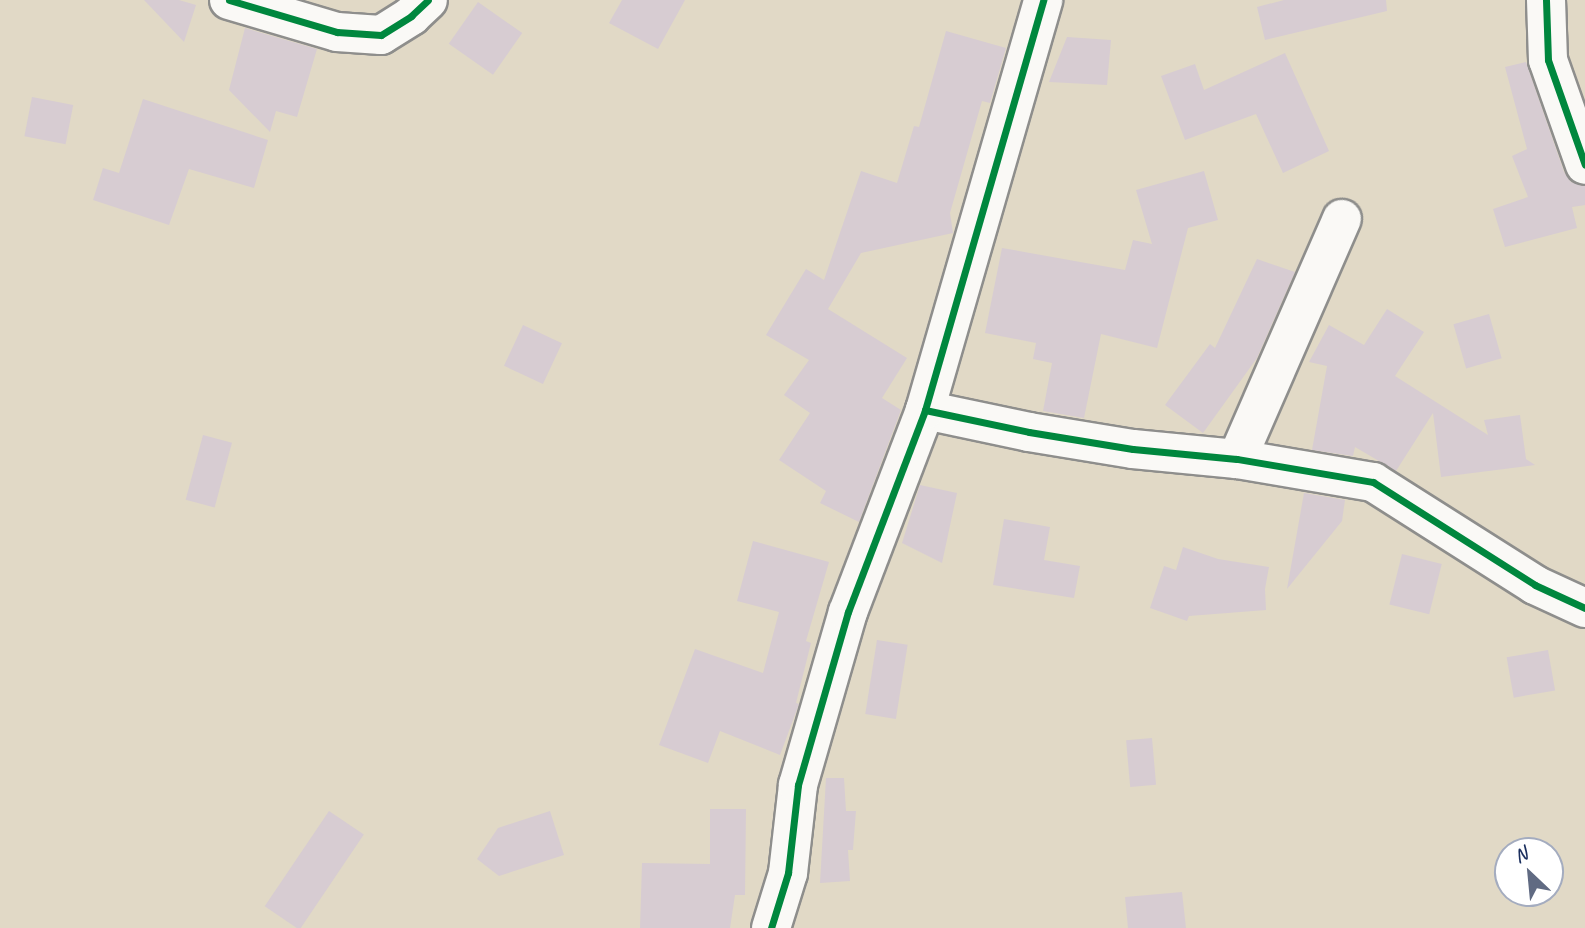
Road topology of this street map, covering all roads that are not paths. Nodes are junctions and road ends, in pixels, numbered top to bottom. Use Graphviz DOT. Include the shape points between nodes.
graph roads {
  1 [pos="229,0"];
  2 [pos="428,0"];
  3 [pos="1043,0"];
  4 [pos="1546,0"];
  5 [pos="1585,165"];
  6 [pos="1342,219"];
  7 [pos="925,410"];
  8 [pos="1237,459"];
  9 [pos="1585,608"];
  10 [pos="771,928"];
  1 -- 2 [label="street" via="337,32 381,35"];
  3 -- 7 [label="street"];
  4 -- 5 [label="street" via="1548,60"];
  6 -- 8 [label="street"];
  7 -- 8 [label="street" via="1133,449"];
  7 -- 10 [label="street" via="848,612 798,785 788,873"];
  8 -- 9 [label="street" via="1373,482 1535,585"];
}
